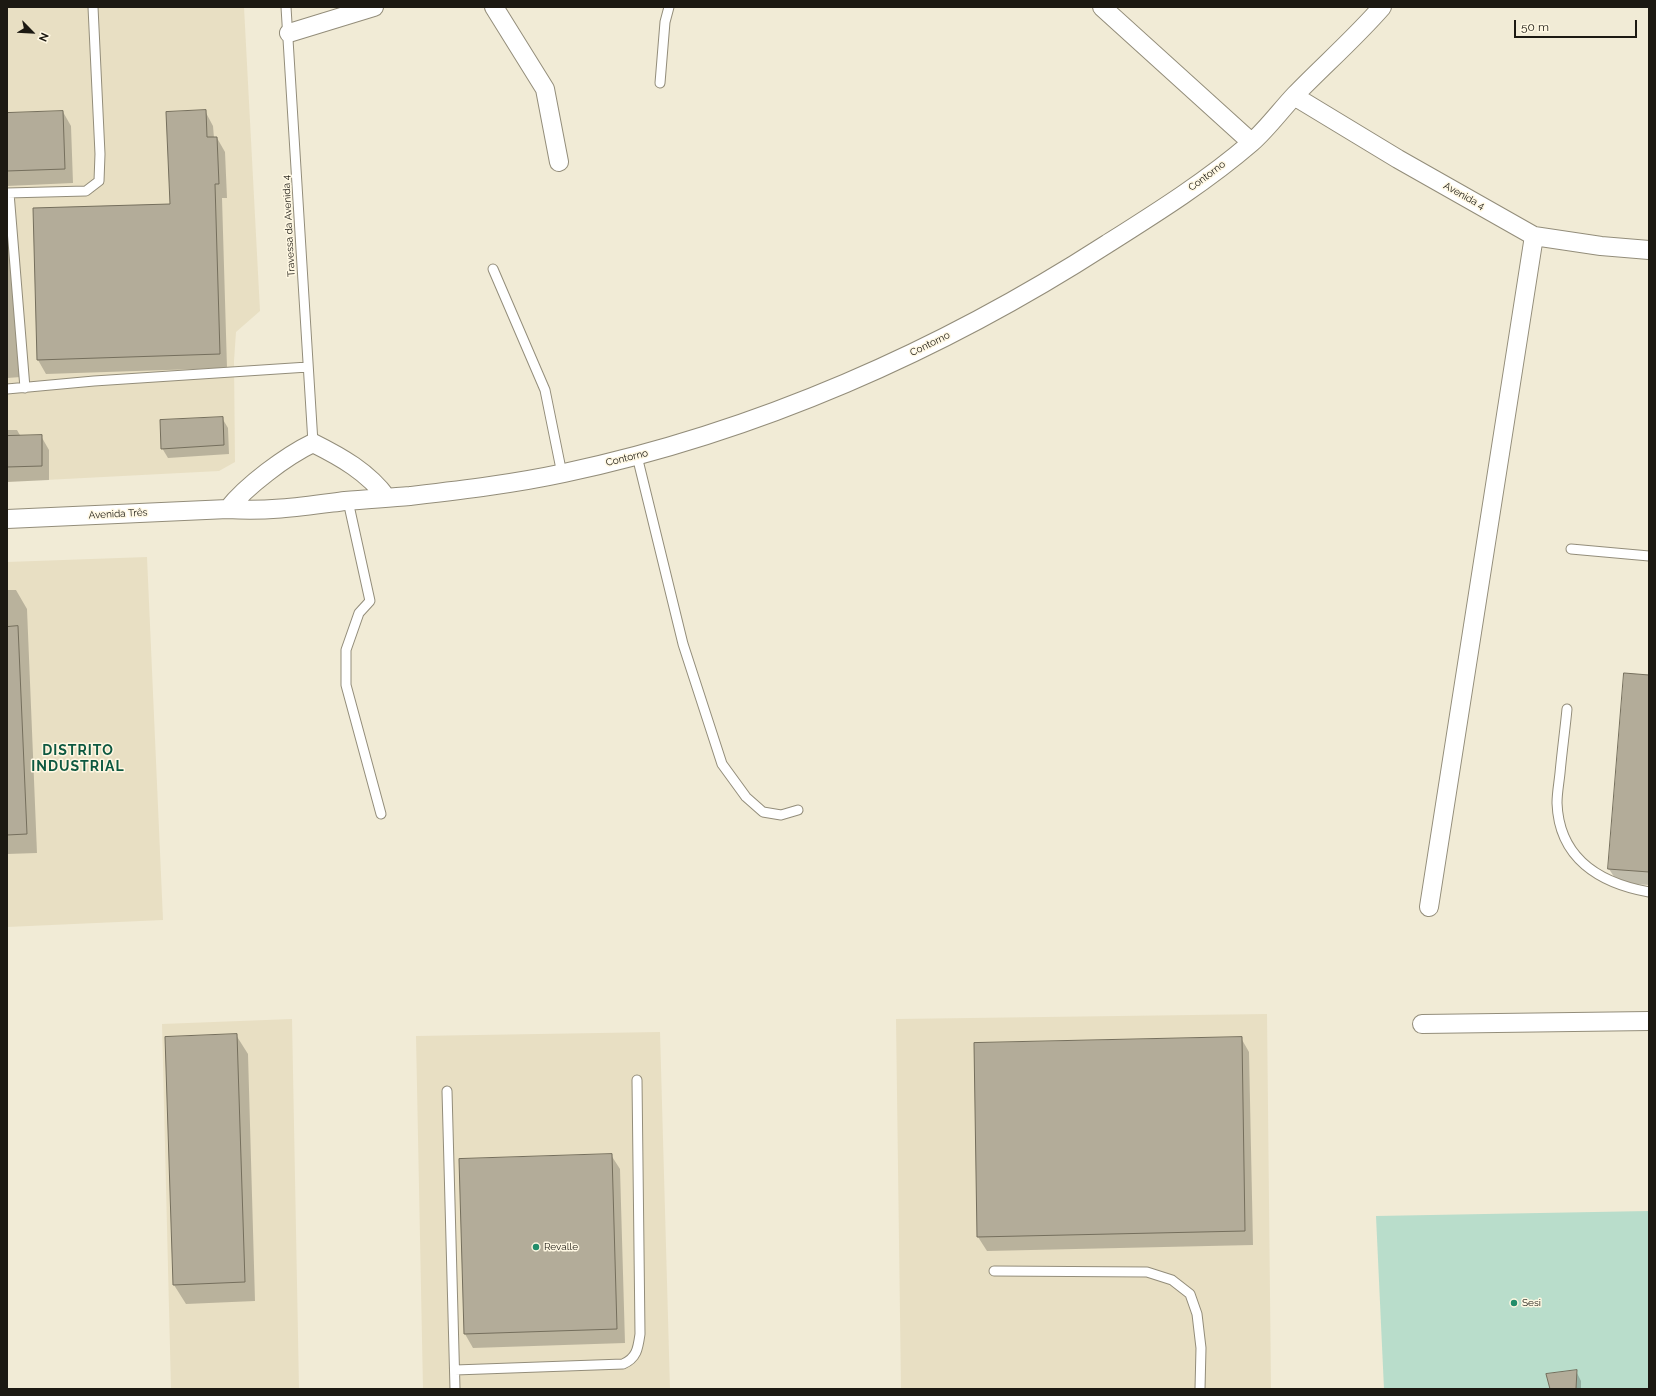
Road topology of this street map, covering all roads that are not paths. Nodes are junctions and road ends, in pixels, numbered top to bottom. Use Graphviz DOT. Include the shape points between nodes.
graph roads {
  1 [pos="93,7"];
  2 [pos="286,7"];
  3 [pos="374,7"];
  4 [pos="494,7"];
  5 [pos="669,7"];
  6 [pos="1102,7"];
  7 [pos="1382,7"];
  8 [pos="289,33"];
  9 [pos="660,83"];
  10 [pos="1294,96"];
  11 [pos="1252,142"];
  12 [pos="559,162"];
  13 [pos="8,193"];
  14 [pos="1534,236"];
  15 [pos="1649,250"];
  16 [pos="493,269"];
  17 [pos="308,367"];
  18 [pos="25,388"];
  19 [pos="7,389"];
  20 [pos="313,443"];
  21 [pos="637,456"];
  22 [pos="562,474"];
  23 [pos="387,498"];
  24 [pos="348,501"];
  25 [pos="228,509"];
  26 [pos="7,519"];
  27 [pos="1571,549"];
  28 [pos="1649,556"];
  29 [pos="1567,709"];
  30 [pos="798,810"];
  31 [pos="381,814"];
  32 [pos="1649,892"];
  33 [pos="1429,906"];
  34 [pos="1649,1021"];
  35 [pos="1422,1024"];
  36 [pos="637,1080"];
  37 [pos="447,1091"];
  38 [pos="994,1271"];
  39 [pos="454,1370"];
  40 [pos="455,1389"];
  41 [pos="1200,1389"];
  1 -- 13 [label="lane" via="99,181 86,191"];
  2 -- 8 [label="lane, Travessa da Avenida 4"];
  3 -- 8 [label="street"];
  4 -- 12 [label="street" via="545,89"];
  5 -- 9 [label="lane" via="665,22"];
  6 -- 11 [label="street"];
  7 -- 10 [label="street, Contorno"];
  8 -- 17 [label="lane, Travessa da Avenida 4"];
  10 -- 11 [label="street, Contorno"];
  10 -- 14 [label="street, Avenida 4" via="1398,159"];
  11 -- 21 [label="street, Contorno" via="1112,241 1030,293 962,329 900,359 772,412"];
  13 -- 18 [label="lane"];
  14 -- 15 [label="street, Avenida 4"];
  14 -- 33 [label="street"];
  16 -- 22 [label="lane" via="545,390"];
  17 -- 18 [label="lane"];
  17 -- 20 [label="lane, Travessa da Avenida 4"];
  18 -- 19 [label="lane"];
  20 -- 23 [label="street" via="361,471"];
  20 -- 25 [label="street" via="286,459 240,494"];
  21 -- 22 [label="street, Contorno"];
  21 -- 30 [label="lane" via="683,644 722,764 746,797 763,812 781,815"];
  22 -- 23 [label="street, Contorno" via="469,489"];
  23 -- 24 [label="street, Contorno"];
  24 -- 25 [label="street, Avenida Três" via="295,509"];
  24 -- 31 [label="lane" via="370,601 359,613 346,650 346,685"];
  25 -- 26 [label="street, Avenida Três"];
  27 -- 28 [label="lane"];
  29 -- 32 [label="lane" via="1557,803 1565,841 1574,856 1604,878"];
  34 -- 35 [label="street"];
  36 -- 39 [label="lane" via="640,1334 636,1354 623,1364"];
  37 -- 39 [label="lane"];
  38 -- 41 [label="lane" via="1147,1272 1172,1280 1190,1294 1197,1314 1201,1348"];
  39 -- 40 [label="lane"];
}
